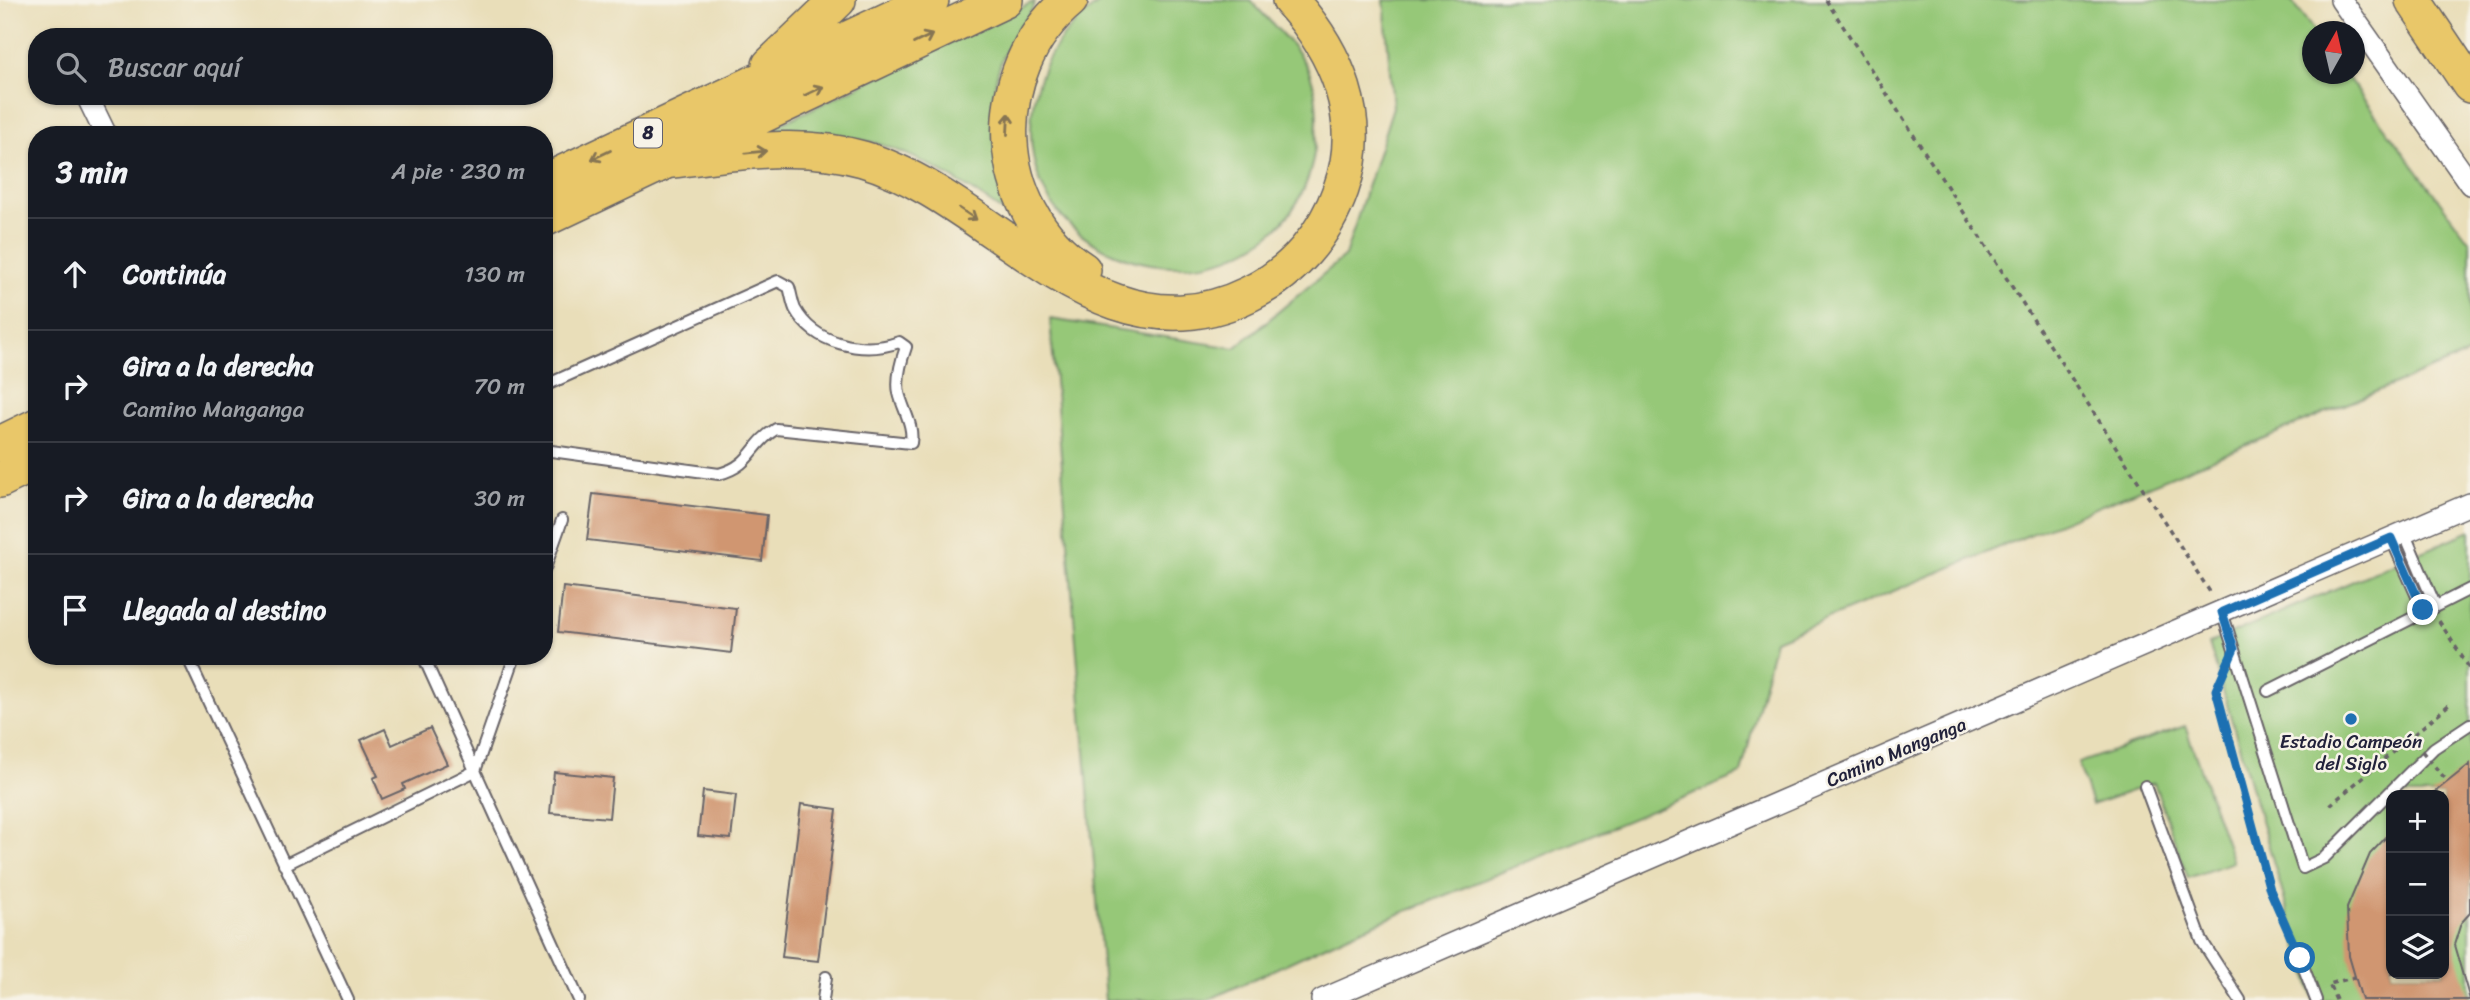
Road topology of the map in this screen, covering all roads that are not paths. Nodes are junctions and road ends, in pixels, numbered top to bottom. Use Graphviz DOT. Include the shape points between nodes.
graph roads {
  1 [pos="838,0"];
  2 [pos="931,0"];
  3 [pos="1005,0"];
  4 [pos="1070,0"];
  5 [pos="1268,0"];
  6 [pos="1290,0"];
  7 [pos="2341,0"];
  8 [pos="2413,0"];
  9 [pos="854,55"];
  10 [pos="1326,70"];
  11 [pos="751,84"];
  12 [pos="2470,85"];
  13 [pos="91,105"];
  14 [pos="102,126"];
  15 [pos="663,161"];
  16 [pos="553,178"];
  17 [pos="2470,184"];
  18 [pos="553,215"];
  19 [pos="553,382"];
  20 [pos="28,430"];
  21 [pos="0,444"];
  22 [pos="553,451"];
  23 [pos="28,466"];
  24 [pos="0,480"];
  25 [pos="2470,505"];
  26 [pos="562,520"];
  27 [pos="2398,535"];
  28 [pos="553,546"];
  29 [pos="2469,592"];
  30 [pos="2429,608"];
  31 [pos="2222,612"];
  32 [pos="191,665"];
  33 [pos="427,665"];
  34 [pos="511,665"];
  35 [pos="2268,691"];
  36 [pos="2470,724"];
  37 [pos="475,771"];
  38 [pos="2145,786"];
  39 [pos="284,865"];
  40 [pos="2300,958"];
  41 [pos="826,977"];
  42 [pos="348,1000"];
  43 [pos="579,1000"];
  44 [pos="823,1000"];
  45 [pos="1322,1000"];
  46 [pos="2240,1000"];
  47 [pos="2316,1000"];
  1 -- 11 [label="highway"];
  2 -- 9 [label="highway, 8"];
  9 -- 3 [label="highway, 8, one-way"];
  10 -- 4 [label="highway, one-way" via="1330,148 1326,170 1312,211 1280,257 1243,284 1201,297 1156,298 1113,286 1057,249 1035,222 1010,158 1007,132 1017,78 1045,25"];
  5 -- 10 [label="highway"];
  6 -- 10 [label="highway" via="1317,32"];
  7 -- 17 [label="street"];
  8 -- 12 [label="highway"];
  9 -- 11 [label="highway, 8"];
  15 -- 9 [label="highway, 8, one-way"];
  15 -- 10 [label="highway, one-way" via="805,149 864,159 932,190 1063,278 1097,295 1130,307 1168,313 1197,310 1230,303 1290,268 1329,219 1349,155 1346,95"];
  11 -- 16 [label="highway, 8, one-way"];
  13 -- 14 [label="street"];
  15 -- 18 [label="highway, 8"];
  19 -- 22 [label="lane" via="778,281 789,287 795,309 819,336 855,347 899,342 906,347 898,390 912,431 911,443 776,429 765,435 736,470 719,474"];
  20 -- 21 [label="highway"];
  23 -- 24 [label="highway"];
  25 -- 27 [label="street, Camino Manganga"];
  26 -- 28 [label="lane"];
  27 -- 30 [label="lane"];
  27 -- 31 [label="street, Camino Manganga"];
  29 -- 30 [label="lane"];
  30 -- 35 [label="lane"];
  31 -- 36 [label="lane" via="2303,868 2324,858 2391,787 2434,748"];
  31 -- 45 [label="street, Camino Manganga"];
  32 -- 39 [label="lane"];
  33 -- 37 [label="lane"];
  34 -- 37 [label="lane"];
  37 -- 39 [label="lane"];
  37 -- 43 [label="lane"];
  38 -- 46 [label="lane" via="2202,941"];
  39 -- 42 [label="lane"];
  40 -- 47 [label="lane"];
  41 -- 44 [label="lane"];
}
